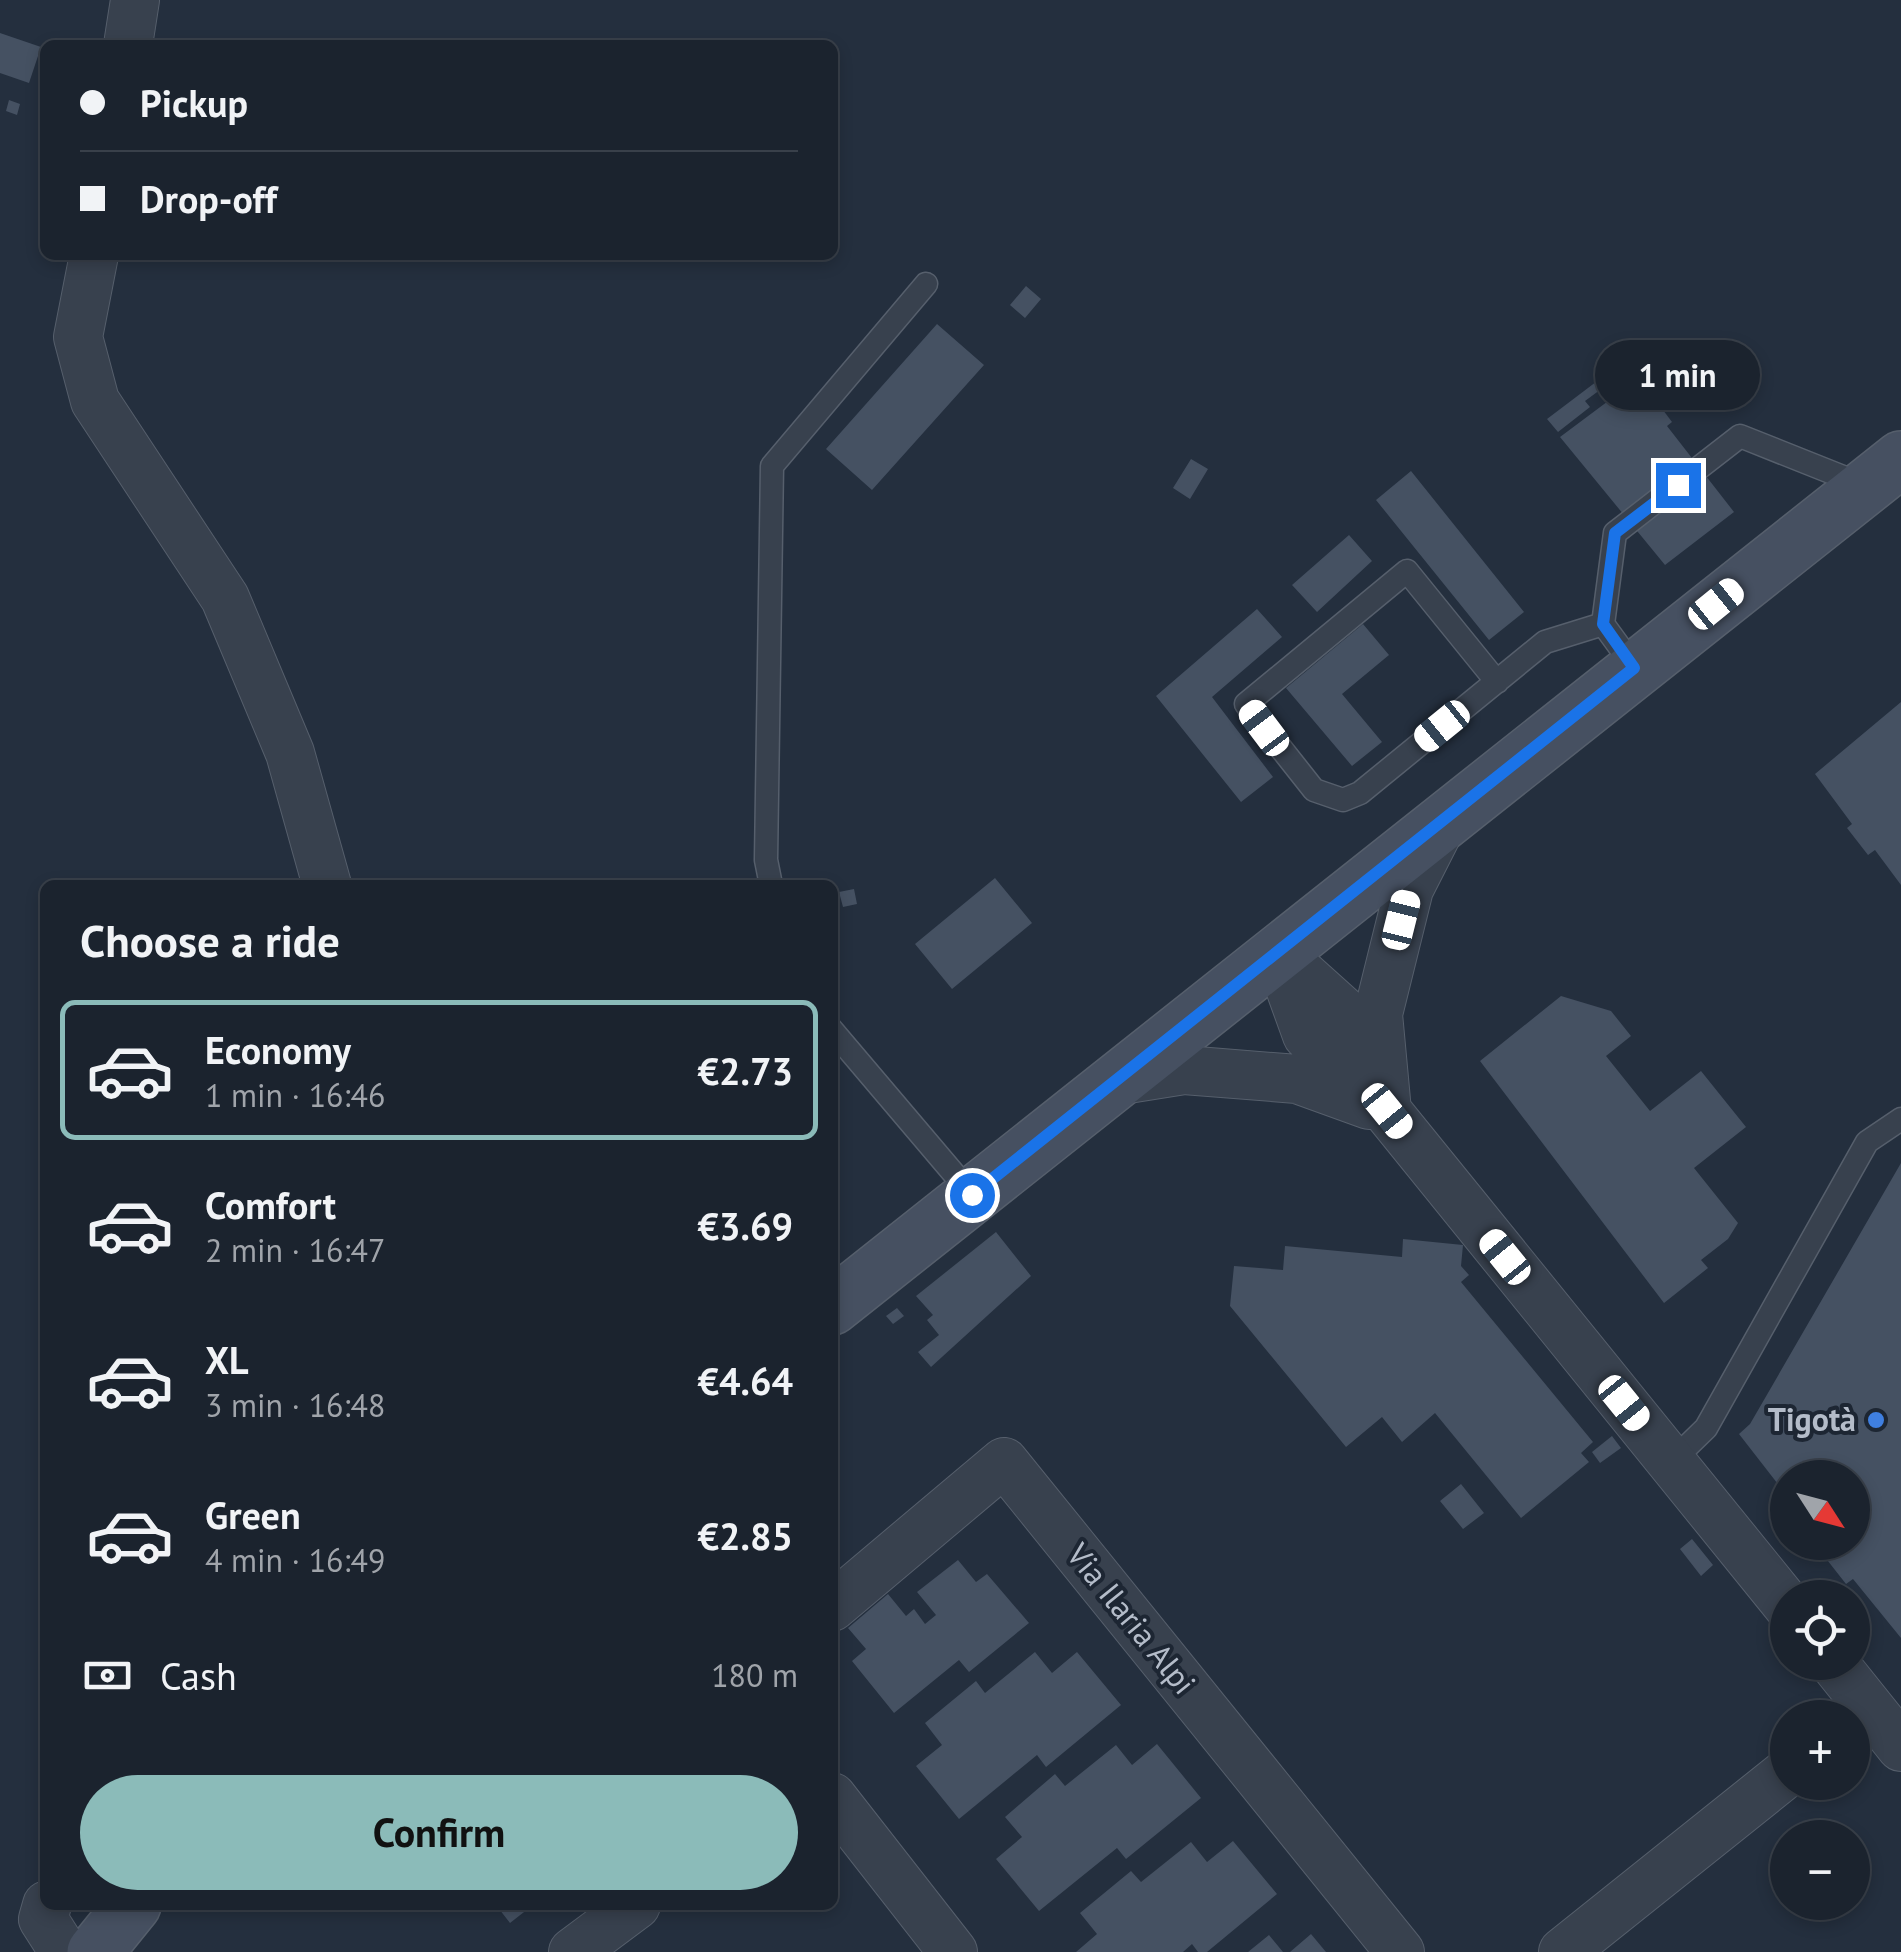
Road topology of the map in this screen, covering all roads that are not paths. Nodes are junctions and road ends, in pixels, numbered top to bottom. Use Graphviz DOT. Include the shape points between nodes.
graph roads {
  1 [pos="135,0"];
  2 [pos="129,40"];
  3 [pos="93,260"];
  4 [pos="926,284"];
  5 [pos="1883,473"];
  6 [pos="1603,624"];
  7 [pos="1634,668"];
  8 [pos="1497,682"];
  9 [pos="1446,818"];
  10 [pos="326,880"];
  11 [pos="769,880"];
  12 [pos="1277,952"];
  13 [pos="838,1037"];
  14 [pos="1115,1080"];
  15 [pos="1387,1111"];
  16 [pos="1901,1119"];
  17 [pos="972,1195"];
  18 [pos="838,1301"];
  19 [pos="1671,1462"];
  20 [pos="1770,1584"];
  21 [pos="838,1602"];
  22 [pos="1870,1721"];
  23 [pos="1901,1747"];
  24 [pos="1770,1788"];
  25 [pos="838,1804"];
  26 [pos="46,1910"];
  27 [pos="129,1910"];
  28 [pos="629,1910"];
  29 [pos="1593,1943"];
  30 [pos="64,1952"];
  31 [pos="96,1952"];
  32 [pos="573,1952"];
  33 [pos="952,1952"];
  34 [pos="1400,1952"];
  1 -- 2 [label="street"];
  3 -- 10 [label="street" via="78,337 96,401 224,598 290,754"];
  4 -- 11 [label="lane" via="772,466"];
  5 -- 6 [label="lane" via="1740,436 1615,533"];
  5 -- 7 [label="main road"];
  6 -- 7 [label="lane"];
  6 -- 8 [label="lane" via="1545,642"];
  7 -- 9 [label="main road"];
  8 -- 8 [label="lane" via="1343,800 1314,790 1246,704 1406,571"];
  9 -- 12 [label="main road"];
  9 -- 15 [label="street" via="1409,889 1378,1014"];
  12 -- 14 [label="main road"];
  12 -- 15 [label="street" via="1342,1010"];
  13 -- 17 [label="lane"];
  14 -- 15 [label="street" via="1184,1070 1297,1079"];
  14 -- 17 [label="main road"];
  15 -- 19 [label="street"];
  16 -- 19 [label="lane" via="1867,1142 1706,1428"];
  17 -- 18 [label="main road"];
  19 -- 20 [label="street"];
  21 -- 34 [label="street, Via Ilaria Alpi" via="1004,1462"];
  22 -- 23 [label="street"];
  24 -- 29 [label="street"];
  25 -- 33 [label="street"];
  26 -- 30 [label="street" via="43,1920"];
  27 -- 31 [label="main road"];
  28 -- 32 [label="street"];
}
